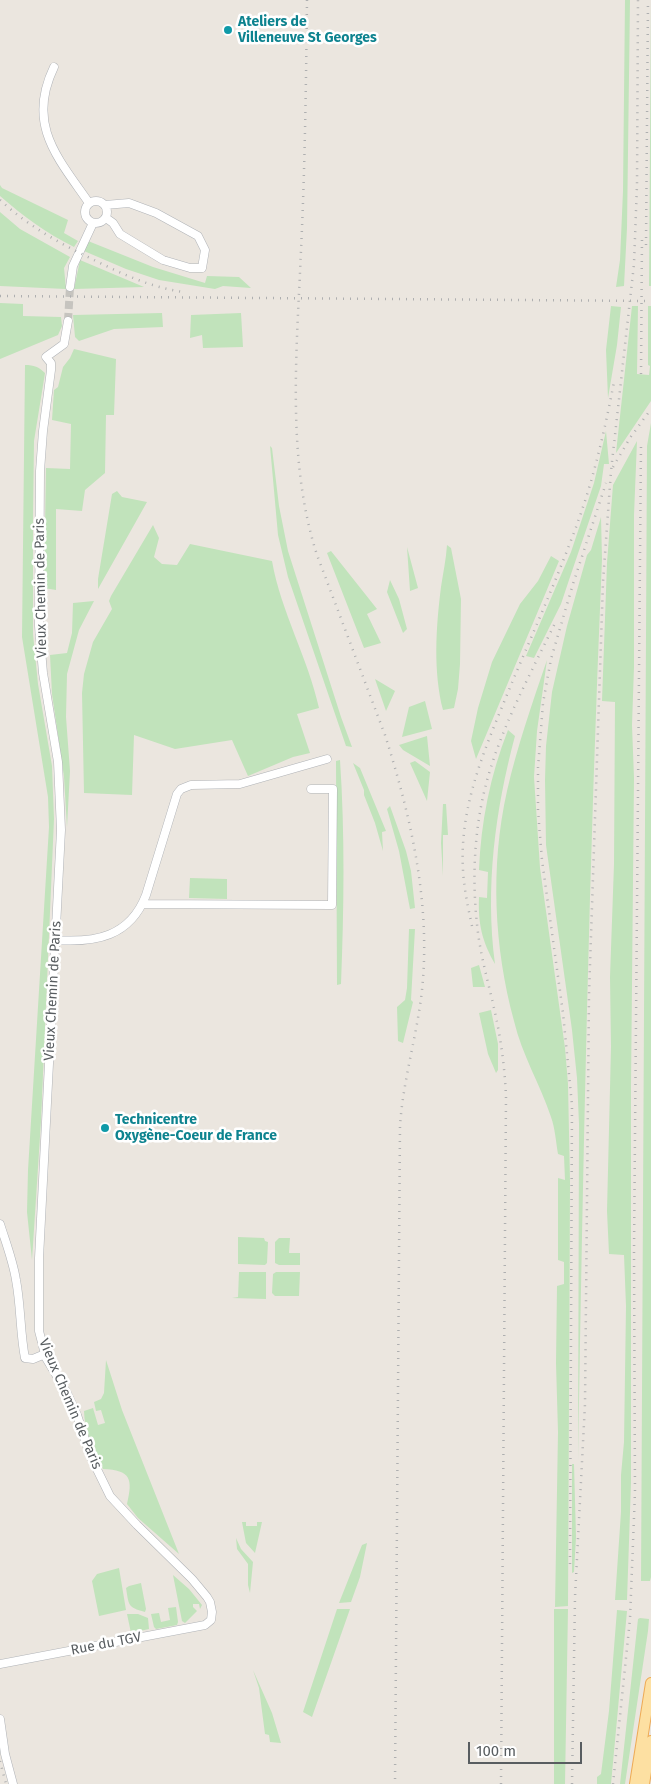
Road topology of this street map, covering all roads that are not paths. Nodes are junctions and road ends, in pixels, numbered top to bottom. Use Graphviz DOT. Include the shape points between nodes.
graph roads {
  1 [pos="54,67"];
  2 [pos="89,203"];
  3 [pos="106,205"];
  4 [pos="106,218"];
  5 [pos="93,223"];
  6 [pos="70,287"];
  7 [pos="68,321"];
  8 [pos="327,759"];
  9 [pos="311,789"];
  10 [pos="143,904"];
  11 [pos="55,940"];
  12 [pos="0,1224"];
  13 [pos="45,1354"];
  14 [pos="211,1620"];
  15 [pos="0,1664"];
  16 [pos="651,1683"];
  17 [pos="0,1719"];
  18 [pos="651,1741"];
  19 [pos="647,1779"];
  20 [pos="13,1784"];
  21 [pos="635,1784"];
  1 -- 2 [label="street" via="42,107 46,132 55,154"];
  2 -- 3 [label="street" via="98,200"];
  2 -- 5 [label="street" via="85,215"];
  3 -- 4 [label="street"];
  3 -- 4 [label="street" via="130,203 198,236 205,250 202,268 163,260 120,234"];
  4 -- 5 [label="street" via="100,223"];
  5 -- 6 [label="street" via="73,266"];
  7 -- 11 [label="street, Vieux Chemin de Paris" via="64,344 46,357 51,362 51,370 40,476 39,626 60,797"];
  8 -- 10 [label="street" via="248,783 191,785 181,789"];
  9 -- 10 [label="street" via="333,789 332,905"];
  10 -- 11 [label="street" via="127,923 107,937"];
  11 -- 13 [label="street, Vieux Chemin de Paris" via="38,1286 39,1331"];
  12 -- 13 [label="street" via="16,1280 25,1358 33,1360"];
  13 -- 14 [label="street, Vieux Chemin de Paris" via="66,1393 110,1496 207,1597"];
  14 -- 15 [label="street, Rue du TGV" via="205,1625"];
  16 -- 21 [label="main road"];
  17 -- 20 [label="street"];
  18 -- 19 [label="main road"];
}
